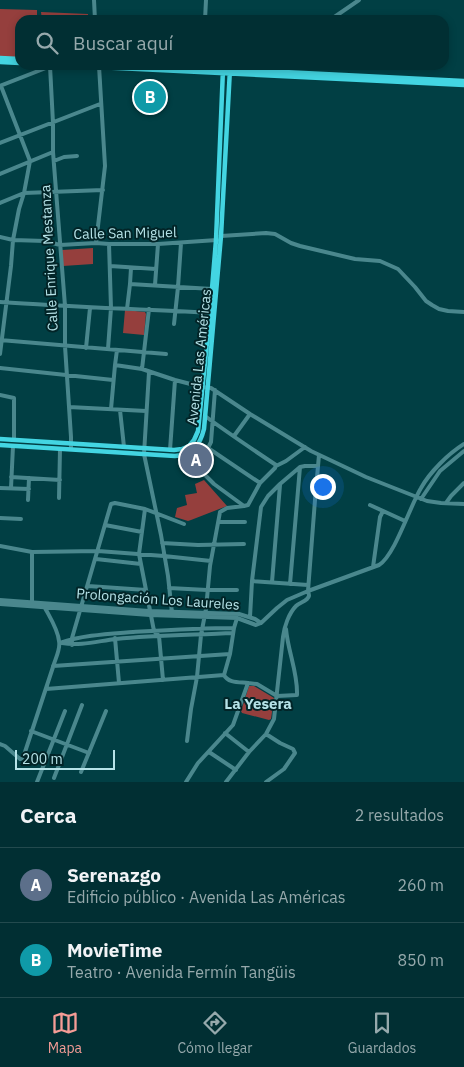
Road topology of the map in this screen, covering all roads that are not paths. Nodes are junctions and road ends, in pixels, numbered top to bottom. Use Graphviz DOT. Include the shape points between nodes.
graph roads {
  1 [pos="94,0"];
  2 [pos="206,0"];
  3 [pos="359,0"];
  4 [pos="95,15"];
  5 [pos="205,15"];
  6 [pos="337,15"];
  7 [pos="0,58"];
  8 [pos="15,59"];
  9 [pos="0,62"];
  10 [pos="15,63"];
  11 [pos="40,70"];
  12 [pos="53,70"];
  13 [pos="99,70"];
  14 [pos="186,70"];
  15 [pos="219,70"];
  16 [pos="223,71"];
  17 [pos="230,71"];
  18 [pos="216,73"];
  19 [pos="314,76"];
  20 [pos="222,80"];
  21 [pos="464,81"];
  22 [pos="464,85"];
  23 [pos="0,86"];
  24 [pos="100,104"];
  25 [pos="53,123"];
  26 [pos="20,135"];
  27 [pos="0,143"];
  28 [pos="53,152"];
  29 [pos="77,156"];
  30 [pos="30,161"];
  31 [pos="54,161"];
  32 [pos="0,174"];
  33 [pos="103,190"];
  34 [pos="57,192"];
  35 [pos="24,193"];
  36 [pos="0,202"];
  37 [pos="220,217"];
  38 [pos="0,238"];
  39 [pos="220,239"];
  40 [pos="13,240"];
  41 [pos="96,243"];
  42 [pos="181,243"];
  43 [pos="109,244"];
  44 [pos="158,244"];
  45 [pos="60,245"];
  46 [pos="110,266"];
  47 [pos="131,268"];
  48 [pos="156,269"];
  49 [pos="130,284"];
  50 [pos="155,285"];
  51 [pos="178,288"];
  52 [pos="212,289"];
  53 [pos="0,302"];
  54 [pos="6,302"];
  55 [pos="64,306"];
  56 [pos="90,308"];
  57 [pos="111,308"];
  58 [pos="127,309"];
  59 [pos="149,309"];
  60 [pos="176,311"];
  61 [pos="464,312"];
  62 [pos="210,313"];
  63 [pos="174,324"];
  64 [pos="1,340"];
  65 [pos="64,346"];
  66 [pos="86,348"];
  67 [pos="108,349"];
  68 [pos="117,350"];
  69 [pos="145,353"];
  70 [pos="0,354"];
  71 [pos="166,354"];
  72 [pos="115,364"];
  73 [pos="0,368"];
  74 [pos="142,369"];
  75 [pos="148,372"];
  76 [pos="67,375"];
  77 [pos="113,380"];
  78 [pos="175,380"];
  79 [pos="204,388"];
  80 [pos="215,390"];
  81 [pos="0,396"];
  82 [pos="69,407"];
  83 [pos="111,409"];
  84 [pos="120,410"];
  85 [pos="146,411"];
  86 [pos="250,414"];
  87 [pos="205,416"];
  88 [pos="212,421"];
  89 [pos="234,436"];
  90 [pos="0,439"];
  91 [pos="14,440"];
  92 [pos="199,444"];
  93 [pos="464,444"];
  94 [pos="0,445"];
  95 [pos="13,446"];
  96 [pos="71,447"];
  97 [pos="124,447"];
  98 [pos="305,447"];
  99 [pos="144,448"];
  100 [pos="208,448"];
  101 [pos="60,449"];
  102 [pos="170,450"];
  103 [pos="464,451"];
  104 [pos="144,454"];
  105 [pos="319,455"];
  106 [pos="179,456"];
  107 [pos="276,466"];
  108 [pos="318,466"];
  109 [pos="197,467"];
  110 [pos="300,467"];
  111 [pos="11,477"];
  112 [pos="29,478"];
  113 [pos="60,480"];
  114 [pos="464,483"];
  115 [pos="260,484"];
  116 [pos="280,484"];
  117 [pos="0,488"];
  118 [pos="11,488"];
  119 [pos="28,489"];
  120 [pos="416,496"];
  121 [pos="59,498"];
  122 [pos="421,499"];
  123 [pos="28,500"];
  124 [pos="446,503"];
  125 [pos="464,504"];
  126 [pos="370,505"];
  127 [pos="244,506"];
  128 [pos="145,509"];
  129 [pos="383,511"];
  130 [pos="156,512"];
  131 [pos="0,518"];
  132 [pos="21,519"];
  133 [pos="405,521"];
  134 [pos="218,522"];
  135 [pos="245,522"];
  136 [pos="184,524"];
  137 [pos="106,525"];
  138 [pos="142,532"];
  139 [pos="162,543"];
  140 [pos="215,544"];
  141 [pos="244,544"];
  142 [pos="0,546"];
  143 [pos="98,551"];
  144 [pos="32,552"];
  145 [pos="139,554"];
  146 [pos="164,556"];
  147 [pos="96,559"];
  148 [pos="212,561"];
  149 [pos="141,564"];
  150 [pos="373,567"];
  151 [pos="252,581"];
  152 [pos="272,582"];
  153 [pos="290,584"];
  154 [pos="88,586"];
  155 [pos="308,586"];
  156 [pos="169,588"];
  157 [pos="146,590"];
  158 [pos="207,590"];
  159 [pos="236,590"];
  160 [pos="308,591"];
  161 [pos="0,600"];
  162 [pos="32,602"];
  163 [pos="0,604"];
  164 [pos="43,604"];
  165 [pos="81,607"];
  166 [pos="150,612"];
  167 [pos="172,614"];
  168 [pos="205,615"];
  169 [pos="238,616"];
  170 [pos="250,617"];
  171 [pos="250,623"];
  172 [pos="261,624"];
  173 [pos="286,626"];
  174 [pos="202,628"];
  175 [pos="154,631"];
  176 [pos="234,631"];
  177 [pos="114,634"];
  178 [pos="201,635"];
  179 [pos="158,636"];
  180 [pos="72,638"];
  181 [pos="115,639"];
  182 [pos="60,643"];
  183 [pos="72,644"];
  184 [pos="230,654"];
  185 [pos="199,656"];
  186 [pos="160,659"];
  187 [pos="116,662"];
  188 [pos="53,666"];
  189 [pos="224,675"];
  190 [pos="197,676"];
  191 [pos="162,680"];
  192 [pos="119,683"];
  193 [pos="248,683"];
  194 [pos="46,689"];
  195 [pos="277,696"];
  196 [pos="82,705"];
  197 [pos="65,711"];
  198 [pos="106,711"];
  199 [pos="31,731"];
  200 [pos="225,733"];
  201 [pos="266,734"];
  202 [pos="54,741"];
  203 [pos="187,741"];
  204 [pos="0,744"];
  205 [pos="67,745"];
  206 [pos="209,752"];
  207 [pos="250,752"];
  208 [pos="89,753"];
  209 [pos="236,770"];
  210 [pos="81,772"];
  211 [pos="54,778"];
  212 [pos="37,782"];
  213 [pos="186,782"];
  214 [pos="226,782"];
  215 [pos="266,782"];
  1 -- 4 [label="street"];
  2 -- 5 [label="street"];
  3 -- 6 [label="street"];
  7 -- 8 [label="main road"];
  9 -- 10 [label="main road"];
  11 -- 23 [label="street"];
  12 -- 25 [label="street, Calle Enrique Mestanza"];
  13 -- 24 [label="street"];
  14 -- 18 [label="main road"];
  15 -- 16 [label="main road"];
  16 -- 17 [label="main road"];
  16 -- 18 [label="main road"];
  16 -- 20 [label="main road, Avenida Las Américas"];
  17 -- 19 [label="main road"];
  17 -- 37 [label="main road, Avenida Las Américas"];
  18 -- 20 [label="main road"];
  19 -- 21 [label="main road"];
  19 -- 22 [label="main road"];
  20 -- 37 [label="main road, Avenida Las Américas"];
  23 -- 26 [label="street"];
  24 -- 25 [label="street"];
  24 -- 33 [label="street" via="105,166"];
  25 -- 26 [label="street"];
  25 -- 28 [label="street, Calle Enrique Mestanza"];
  26 -- 27 [label="street"];
  26 -- 30 [label="street"];
  28 -- 30 [label="street"];
  28 -- 31 [label="street, Calle Enrique Mestanza"];
  29 -- 31 [label="street"];
  30 -- 32 [label="street"];
  30 -- 35 [label="street"];
  31 -- 34 [label="street, Calle Enrique Mestanza"];
  33 -- 34 [label="street"];
  33 -- 41 [label="street"];
  34 -- 35 [label="street"];
  34 -- 45 [label="street, Calle Enrique Mestanza"];
  35 -- 36 [label="street"];
  35 -- 40 [label="street"];
  37 -- 39 [label="main road, Avenida Las Américas"];
  38 -- 40 [label="street, Calle San Miguel"];
  39 -- 42 [label="street, Calle San Miguel"];
  39 -- 52 [label="main road, Avenida Las Américas"];
  39 -- 61 [label="street, Calle San Miguel" via="274,234 300,246 355,259 380,261 398,269 426,302 439,309"];
  39 -- 79 [label="main road, Avenida Las Américas"];
  40 -- 45 [label="street, Calle San Miguel"];
  40 -- 54 [label="street"];
  41 -- 43 [label="street, Calle San Miguel"];
  41 -- 45 [label="street, Calle San Miguel"];
  42 -- 44 [label="street, Calle San Miguel"];
  42 -- 51 [label="street"];
  43 -- 44 [label="street, Calle San Miguel"];
  43 -- 46 [label="street"];
  44 -- 48 [label="street"];
  45 -- 55 [label="street, Calle Enrique Mestanza"];
  46 -- 47 [label="street"];
  46 -- 57 [label="street"];
  47 -- 48 [label="street"];
  47 -- 49 [label="street"];
  48 -- 50 [label="street"];
  49 -- 50 [label="street"];
  49 -- 58 [label="street"];
  50 -- 51 [label="street"];
  51 -- 52 [label="street"];
  51 -- 60 [label="street"];
  52 -- 62 [label="main road, Avenida Las Américas"];
  53 -- 54 [label="street"];
  54 -- 55 [label="street"];
  54 -- 64 [label="street"];
  55 -- 56 [label="street"];
  55 -- 65 [label="street, Calle Enrique Mestanza"];
  56 -- 57 [label="street"];
  56 -- 66 [label="street"];
  57 -- 58 [label="street"];
  57 -- 67 [label="street"];
  58 -- 59 [label="street"];
  59 -- 60 [label="street"];
  59 -- 69 [label="street"];
  60 -- 62 [label="street"];
  60 -- 63 [label="street"];
  62 -- 79 [label="main road, Avenida Las Américas"];
  64 -- 65 [label="street"];
  64 -- 70 [label="street"];
  65 -- 66 [label="street"];
  65 -- 76 [label="street, Calle Enrique Mestanza"];
  66 -- 67 [label="street"];
  67 -- 68 [label="street"];
  68 -- 69 [label="street"];
  68 -- 72 [label="street"];
  69 -- 71 [label="street"];
  69 -- 74 [label="street"];
  72 -- 74 [label="street"];
  72 -- 77 [label="street"];
  73 -- 76 [label="street"];
  74 -- 75 [label="street"];
  75 -- 78 [label="street"];
  75 -- 85 [label="street"];
  76 -- 77 [label="street"];
  76 -- 82 [label="street, Calle Enrique Mestanza"];
  77 -- 83 [label="street"];
  78 -- 79 [label="street"];
  78 -- 102 [label="street"];
  79 -- 80 [label="street"];
  79 -- 87 [label="main road, Avenida Las Américas"];
  79 -- 102 [label="main road, Avenida Las Américas" via="196,438 186,448"];
  80 -- 86 [label="street"];
  80 -- 88 [label="street"];
  81 -- 91 [label="street" via="14,398"];
  82 -- 83 [label="street"];
  82 -- 96 [label="street, Calle Enrique Mestanza"];
  83 -- 84 [label="street"];
  84 -- 85 [label="street"];
  84 -- 97 [label="street"];
  85 -- 99 [label="street"];
  86 -- 89 [label="street"];
  86 -- 98 [label="street"];
  87 -- 88 [label="street"];
  87 -- 92 [label="main road, Avenida Las Américas"];
  88 -- 89 [label="street"];
  88 -- 100 [label="street"];
  89 -- 107 [label="street"];
  90 -- 91 [label="main road, Avenida Las Américas"];
  91 -- 96 [label="main road, Avenida Las Américas"];
  92 -- 100 [label="street"];
  92 -- 106 [label="main road, Avenida Las Américas" via="189,453"];
  93 -- 120 [label="street" via="431,474"];
  94 -- 95 [label="main road, Avenida Las Américas"];
  95 -- 101 [label="main road, Avenida Las Américas"];
  95 -- 111 [label="street"];
  96 -- 97 [label="main road, Avenida Las Américas"];
  96 -- 101 [label="main road, Avenida Las Américas"];
  96 -- 104 [label="main road, Avenida Las Américas"];
  97 -- 99 [label="main road, Avenida Las Américas"];
  98 -- 105 [label="street"];
  98 -- 107 [label="street"];
  99 -- 102 [label="main road, Avenida Las Américas"];
  99 -- 104 [label="street"];
  100 -- 109 [label="street"];
  100 -- 115 [label="street"];
  101 -- 113 [label="street"];
  103 -- 122 [label="street" via="440,471"];
  104 -- 106 [label="main road, Avenida Las Américas"];
  104 -- 130 [label="street"];
  105 -- 108 [label="street"];
  105 -- 120 [label="street"];
  106 -- 109 [label="street"];
  107 -- 115 [label="street"];
  108 -- 110 [label="street"];
  108 -- 155 [label="street"];
  109 -- 127 [label="street"];
  110 -- 116 [label="street"];
  110 -- 153 [label="street"];
  111 -- 112 [label="street"];
  111 -- 118 [label="street"];
  112 -- 113 [label="street"];
  112 -- 119 [label="street"];
  113 -- 121 [label="street"];
  114 -- 124 [label="street"];
  115 -- 127 [label="street" via="248,505"];
  116 -- 151 [label="street" via="261,507"];
  116 -- 152 [label="street"];
  117 -- 118 [label="street"];
  118 -- 119 [label="street"];
  119 -- 123 [label="street"];
  120 -- 122 [label="street"];
  120 -- 133 [label="street"];
  122 -- 124 [label="street"];
  124 -- 125 [label="street"];
  126 -- 129 [label="street"];
  127 -- 134 [label="street" via="223,509"];
  128 -- 130 [label="street"];
  128 -- 137 [label="street" via="112,503"];
  128 -- 138 [label="street"];
  129 -- 133 [label="street"];
  129 -- 150 [label="street"];
  130 -- 136 [label="street"];
  130 -- 139 [label="street"];
  131 -- 132 [label="street"];
  133 -- 150 [label="street" via="386,560"];
  134 -- 135 [label="street"];
  134 -- 140 [label="street"];
  137 -- 138 [label="street"];
  137 -- 143 [label="street"];
  138 -- 145 [label="street"];
  139 -- 140 [label="street"];
  139 -- 146 [label="street"];
  140 -- 141 [label="street"];
  140 -- 148 [label="street"];
  142 -- 144 [label="street"];
  143 -- 144 [label="street"];
  143 -- 145 [label="street"];
  143 -- 147 [label="street"];
  144 -- 162 [label="street"];
  145 -- 146 [label="street"];
  145 -- 149 [label="street"];
  146 -- 148 [label="street"];
  146 -- 156 [label="street"];
  147 -- 149 [label="street"];
  147 -- 154 [label="street"];
  148 -- 158 [label="street"];
  149 -- 157 [label="street"];
  150 -- 160 [label="street"];
  151 -- 152 [label="street"];
  151 -- 170 [label="street"];
  152 -- 153 [label="street"];
  153 -- 155 [label="street"];
  154 -- 157 [label="street"];
  154 -- 165 [label="street"];
  155 -- 160 [label="street"];
  156 -- 158 [label="street"];
  156 -- 167 [label="street"];
  157 -- 166 [label="street"];
  158 -- 159 [label="street"];
  158 -- 168 [label="street"];
  160 -- 172 [label="street" via="287,600"];
  160 -- 173 [label="street" via="308,598 292,611"];
  161 -- 162 [label="street, Prolongación Los Laureles"];
  162 -- 164 [label="street, Prolongación Los Laureles"];
  163 -- 164 [label="street, Prolongación Los Laureles"];
  164 -- 165 [label="street, Prolongación Los Laureles"];
  164 -- 182 [label="street"];
  165 -- 166 [label="street, Prolongación Los Laureles"];
  165 -- 180 [label="street"];
  166 -- 167 [label="street, Prolongación Los Laureles"];
  166 -- 175 [label="street"];
  167 -- 168 [label="street, Prolongación Los Laureles"];
  168 -- 169 [label="street, Prolongación Los Laureles"];
  168 -- 174 [label="street"];
  169 -- 170 [label="street, Prolongación Los Laureles"];
  169 -- 171 [label="street, Prolongación Los Laureles"];
  169 -- 176 [label="street"];
  170 -- 171 [label="street"];
  170 -- 172 [label="street, Prolongación Los Laureles"];
  171 -- 172 [label="street, Prolongación Los Laureles"];
  173 -- 195 [label="street"];
  173 -- 195 [label="street" via="298,694"];
  174 -- 175 [label="street"];
  174 -- 176 [label="street"];
  174 -- 178 [label="street"];
  175 -- 177 [label="street"];
  175 -- 179 [label="street"];
  176 -- 178 [label="street"];
  176 -- 184 [label="street"];
  177 -- 180 [label="street"];
  177 -- 181 [label="street"];
  178 -- 179 [label="street"];
  178 -- 185 [label="street"];
  179 -- 181 [label="street"];
  179 -- 186 [label="street"];
  180 -- 182 [label="street"];
  180 -- 183 [label="street"];
  181 -- 183 [label="street"];
  181 -- 187 [label="street"];
  182 -- 183 [label="street"];
  182 -- 188 [label="street"];
  184 -- 185 [label="street"];
  184 -- 189 [label="street"];
  185 -- 186 [label="street"];
  185 -- 190 [label="street"];
  186 -- 187 [label="street"];
  186 -- 191 [label="street"];
  187 -- 188 [label="street"];
  187 -- 192 [label="street"];
  188 -- 194 [label="street"];
  189 -- 190 [label="street"];
  189 -- 193 [label="street" via="230,681"];
  190 -- 191 [label="street"];
  190 -- 203 [label="street"];
  191 -- 192 [label="street"];
  192 -- 194 [label="street"];
  193 -- 195 [label="street" via="257,684"];
  193 -- 200 [label="street" via="233,725"];
  194 -- 199 [label="street"];
  195 -- 201 [label="street" via="274,719"];
  196 -- 205 [label="street"];
  197 -- 202 [label="street"];
  198 -- 208 [label="street"];
  199 -- 202 [label="street"];
  199 -- 204 [label="street" via="22,759"];
  200 -- 206 [label="street"];
  200 -- 207 [label="street"];
  201 -- 207 [label="street"];
  201 -- 215 [label="street" via="295,753 281,772"];
  202 -- 205 [label="street"];
  202 -- 212 [label="street"];
  205 -- 208 [label="street"];
  205 -- 211 [label="street"];
  206 -- 209 [label="street"];
  206 -- 213 [label="street"];
  207 -- 209 [label="street"];
  208 -- 210 [label="street"];
  209 -- 214 [label="street"];
}
